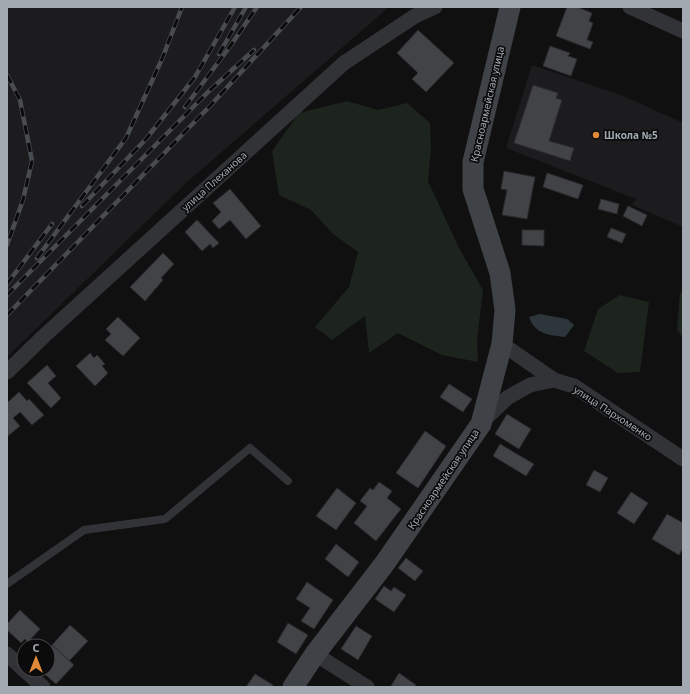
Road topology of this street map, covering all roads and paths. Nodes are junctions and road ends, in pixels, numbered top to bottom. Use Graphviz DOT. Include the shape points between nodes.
graph roads {
  1 [pos="435,7"];
  2 [pos="510,7"];
  3 [pos="630,7"];
  4 [pos="683,31"];
  5 [pos="502,344"];
  6 [pos="7,372"];
  7 [pos="554,380"];
  8 [pos="481,424"];
  9 [pos="683,459"];
  10 [pos="288,481"];
  11 [pos="7,584"];
  12 [pos="7,654"];
  13 [pos="315,654"];
  14 [pos="16,662"];
  15 [pos="33,678"];
  16 [pos="43,687"];
  17 [pos="293,687"];
  18 [pos="367,687"];
  1 -- 6 [label="street, улица Плеханова" via="415,16 344,63"];
  2 -- 5 [label="street, Красноармейская улица" via="473,162 473,189 500,273 504,310"];
  3 -- 4 [label="street"];
  5 -- 7 [label="street, улица Пархоменко"];
  5 -- 8 [label="street, Красноармейская улица"];
  7 -- 8 [label="street" via="530,385 507,398"];
  7 -- 9 [label="street, улица Пархоменко" via="574,386"];
  8 -- 13 [label="street, Красноармейская улица" via="385,563"];
  10 -- 11 [label="lane" via="250,448 165,519 84,530"];
  12 -- 14 [label="street"];
  13 -- 17 [label="street, Красноармейская улица"];
  13 -- 18 [label="street"];
  15 -- 16 [label="street"];
}
